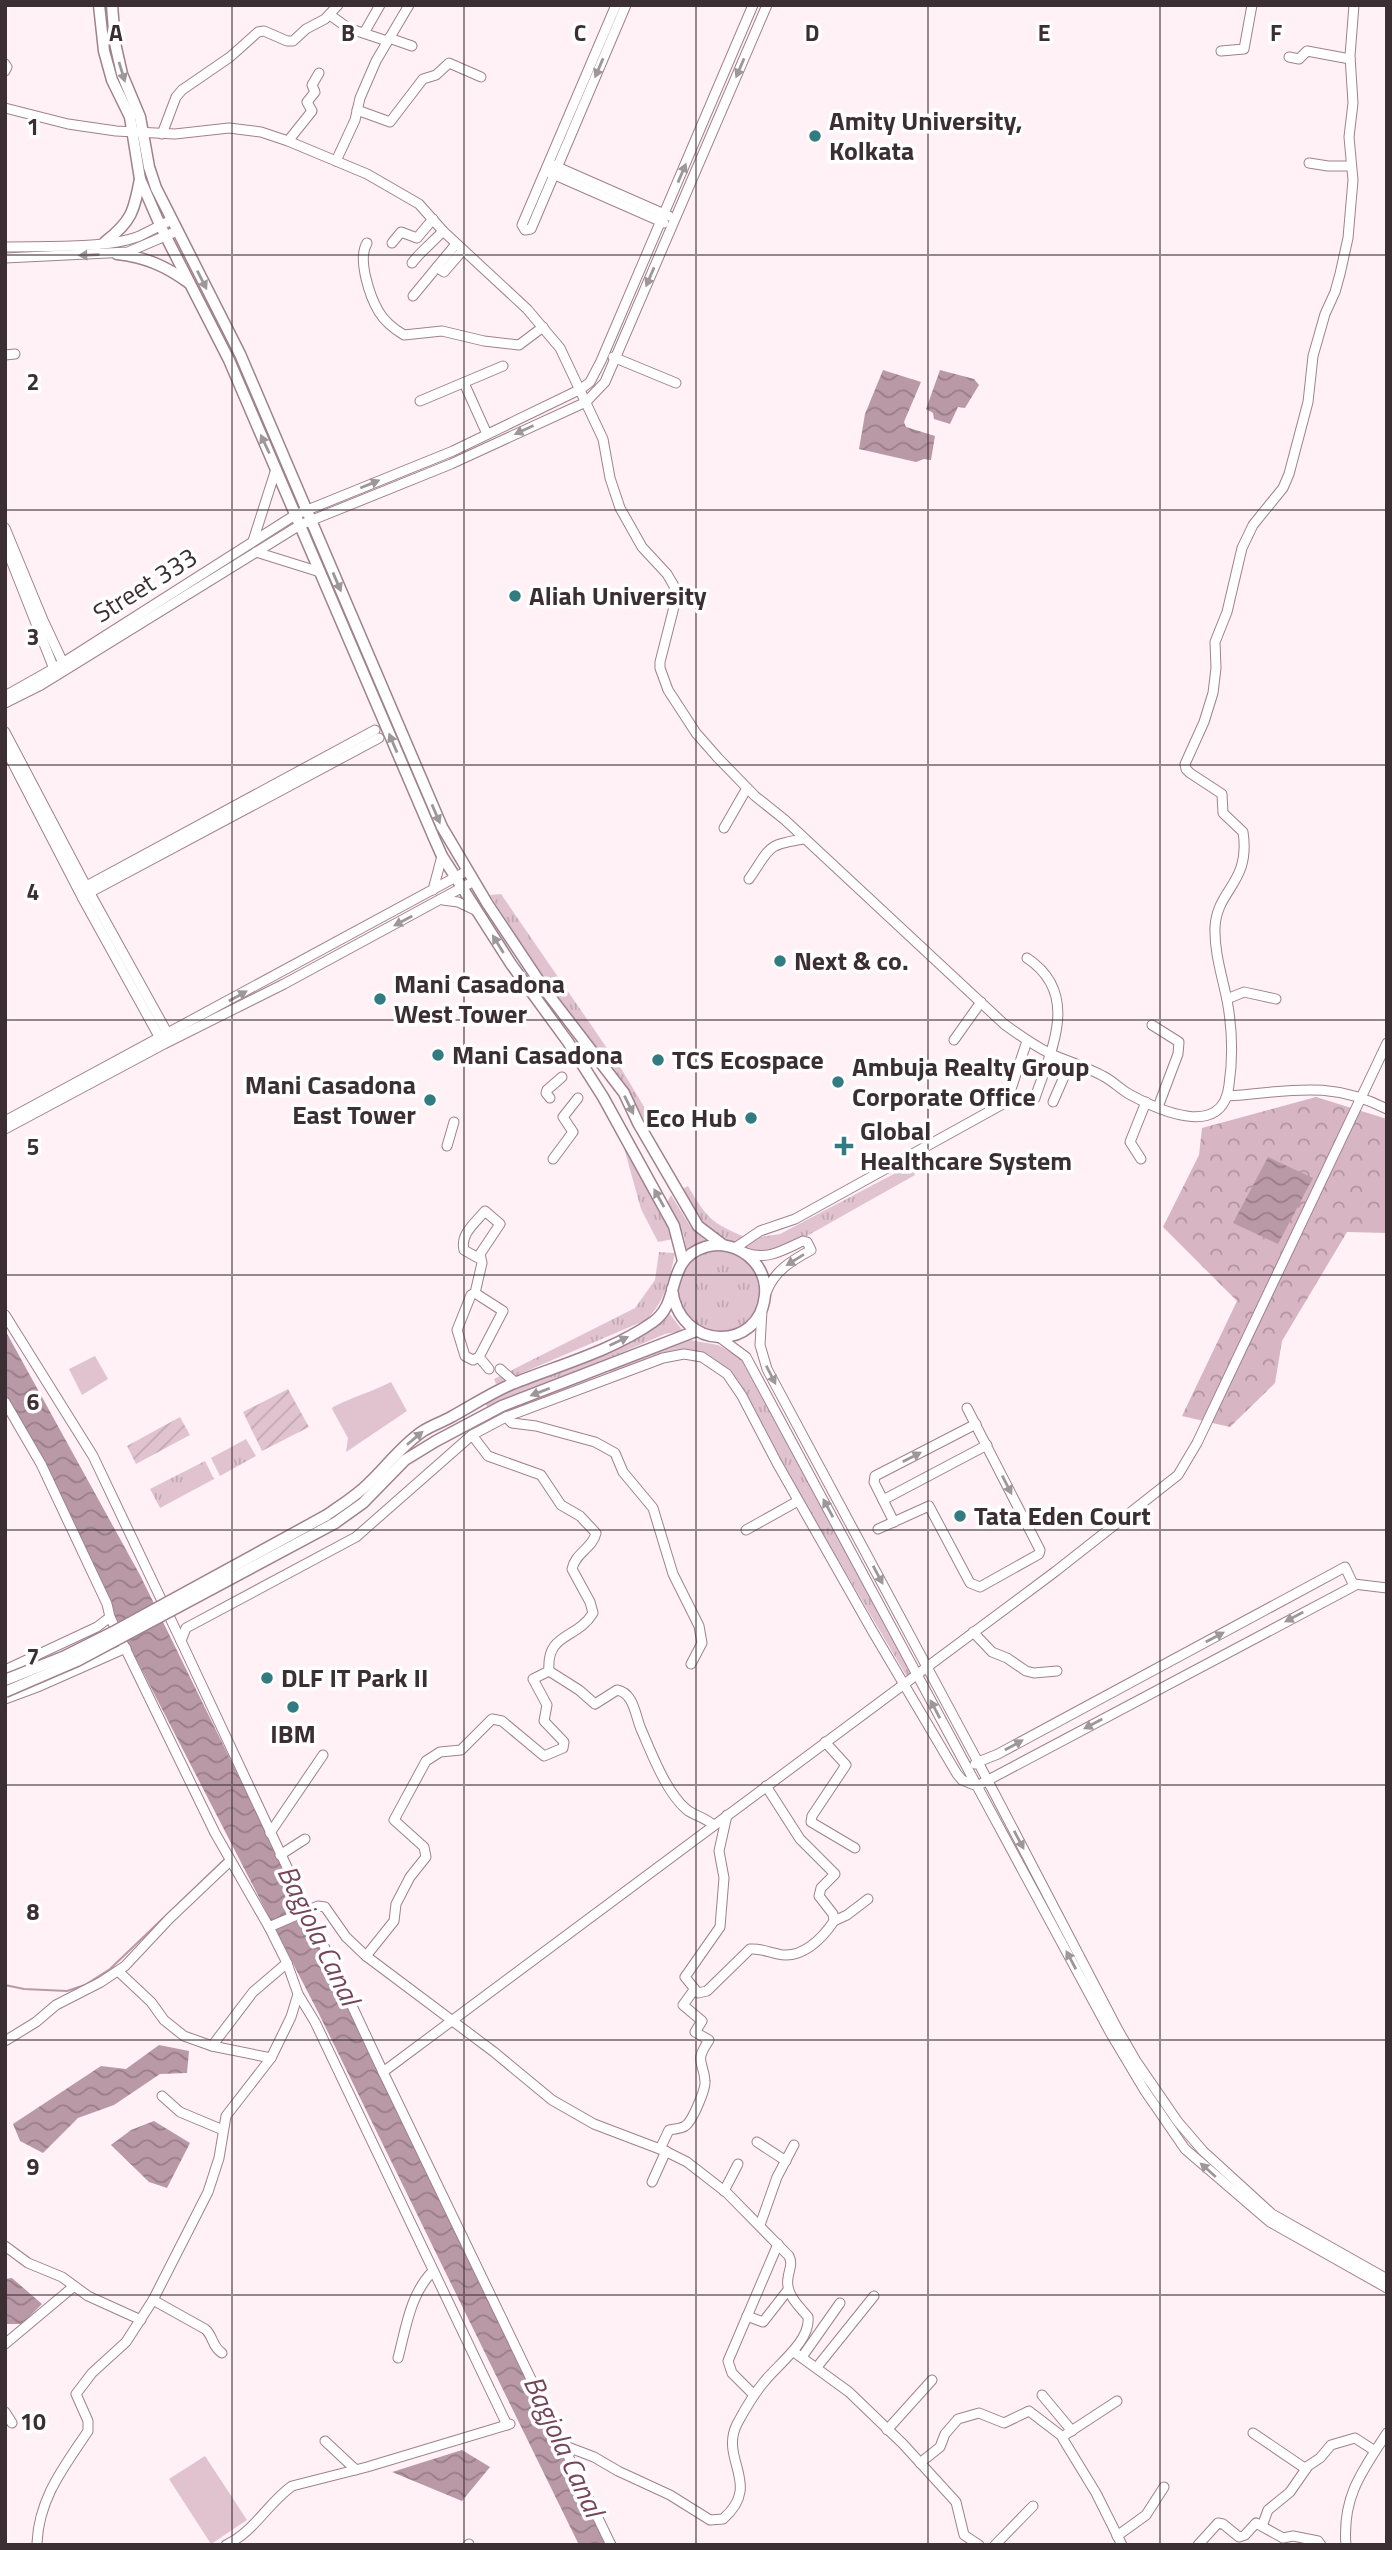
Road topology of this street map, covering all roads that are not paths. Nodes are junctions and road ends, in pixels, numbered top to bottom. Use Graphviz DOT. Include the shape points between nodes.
graph roads {
  1 [pos="99,5"];
  2 [pos="112,5"];
  3 [pos="338,5"];
  4 [pos="380,5"];
  5 [pos="409,5"];
  6 [pos="616,5"];
  7 [pos="626,5"];
  8 [pos="753,5"];
  9 [pos="767,5"];
  10 [pos="1252,5"];
  11 [pos="1354,5"];
  12 [pos="330,15"];
  13 [pos="364,33"];
  14 [pos="388,40"];
  15 [pos="412,46"];
  16 [pos="1221,51"];
  17 [pos="1289,57"];
  18 [pos="1350,59"];
  19 [pos="5,64"];
  20 [pos="5,71"];
  21 [pos="319,73"];
  22 [pos="481,77"];
  23 [pos="5,108"];
  24 [pos="358,110"];
  25 [pos="138,131"];
  26 [pos="162,134"];
  27 [pos="288,141"];
  28 [pos="336,160"];
  29 [pos="1309,163"];
  30 [pos="1351,166"];
  31 [pos="551,169"];
  32 [pos="140,179"];
  33 [pos="662,218"];
  34 [pos="432,219"];
  35 [pos="172,220"];
  36 [pos="673,223"];
  37 [pos="160,225"];
  38 [pos="443,231"];
  39 [pos="172,234"];
  40 [pos="106,242"];
  41 [pos="367,243"];
  42 [pos="392,243"];
  43 [pos="5,247"];
  44 [pos="459,247"];
  45 [pos="117,254"];
  46 [pos="5,258"];
  47 [pos="412,263"];
  48 [pos="191,284"];
  49 [pos="413,296"];
  50 [pos="543,327"];
  51 [pos="604,353"];
  52 [pos="615,358"];
  53 [pos="503,366"];
  54 [pos="464,383"];
  55 [pos="676,383"];
  56 [pos="581,389"];
  57 [pos="420,401"];
  58 [pos="586,402"];
  59 [pos="487,434"];
  60 [pos="276,469"];
  61 [pos="309,514"];
  62 [pos="298,520"];
  63 [pos="5,528"];
  64 [pos="253,541"];
  65 [pos="5,545"];
  66 [pos="256,552"];
  67 [pos="320,572"];
  68 [pos="65,666"];
  69 [pos="55,672"];
  70 [pos="5,696"];
  71 [pos="5,702"];
  72 [pos="5,732"];
  73 [pos="377,734"];
  74 [pos="5,747"];
  75 [pos="747,788"];
  76 [pos="724,828"];
  77 [pos="799,834"];
  78 [pos="442,856"];
  79 [pos="470,876"];
  80 [pos="457,877"];
  81 [pos="749,879"];
  82 [pos="463,888"];
  83 [pos="433,890"];
  84 [pos="84,891"];
  85 [pos="441,900"];
  86 [pos="477,911"];
  87 [pos="1027,958"];
  88 [pos="1227,999"];
  89 [pos="1276,999"];
  90 [pos="981,1002"];
  91 [pos="1152,1025"];
  92 [pos="165,1038"];
  93 [pos="954,1040"];
  94 [pos="1387,1043"];
  95 [pos="1039,1048"];
  96 [pos="1069,1066"];
  97 [pos="562,1077"];
  98 [pos="1227,1096"];
  99 [pos="1362,1097"];
  100 [pos="550,1098"];
  101 [pos="578,1098"];
  102 [pos="1035,1098"];
  103 [pos="1053,1102"];
  104 [pos="1146,1102"];
  105 [pos="1158,1107"];
  106 [pos="1387,1109"];
  107 [pos="5,1121"];
  108 [pos="454,1122"];
  109 [pos="5,1129"];
  110 [pos="447,1146"];
  111 [pos="553,1159"];
  112 [pos="1141,1159"];
  113 [pos="723,1245"];
  114 [pos="741,1251"];
  115 [pos="480,1259"];
  116 [pos="683,1261"];
  117 [pos="672,1289"];
  118 [pos="475,1293"];
  119 [pos="765,1295"];
  120 [pos="762,1309"];
  121 [pos="5,1315"];
  122 [pos="696,1331"];
  123 [pos="719,1337"];
  124 [pos="479,1357"];
  125 [pos="489,1369"];
  126 [pos="500,1369"];
  127 [pos="605,1372"];
  128 [pos="516,1383"];
  129 [pos="5,1402"];
  130 [pos="967,1408"];
  131 [pos="506,1417"];
  132 [pos="976,1424"];
  133 [pos="472,1435"];
  134 [pos="987,1445"];
  135 [pos="883,1500"];
  136 [pos="798,1501"];
  137 [pos="331,1519"];
  138 [pos="894,1522"];
  139 [pos="878,1529"];
  140 [pos="746,1530"];
  141 [pos="1354,1584"];
  142 [pos="1387,1588"];
  143 [pos="110,1617"];
  144 [pos="973,1632"];
  145 [pos="181,1641"];
  146 [pos="126,1648"];
  147 [pos="691,1664"];
  148 [pos="927,1667"];
  149 [pos="5,1670"];
  150 [pos="549,1671"];
  151 [pos="1057,1671"];
  152 [pos="917,1674"];
  153 [pos="5,1680"];
  154 [pos="905,1683"];
  155 [pos="5,1692"];
  156 [pos="5,1699"];
  157 [pos="825,1742"];
  158 [pos="323,1755"];
  159 [pos="978,1762"];
  160 [pos="968,1769"];
  161 [pos="988,1780"];
  162 [pos="766,1786"];
  163 [pos="977,1786"];
  164 [pos="727,1815"];
  165 [pos="713,1825"];
  166 [pos="270,1833"];
  167 [pos="305,1839"];
  168 [pos="855,1848"];
  169 [pos="280,1855"];
  170 [pos="230,1861"];
  171 [pos="867,1899"];
  172 [pos="306,1911"];
  173 [pos="834,1922"];
  174 [pos="273,1925"];
  175 [pos="366,1956"];
  176 [pos="287,1963"];
  177 [pos="118,1971"];
  178 [pos="694,1990"];
  179 [pos="298,1994"];
  180 [pos="451,2020"];
  181 [pos="5,2041"];
  182 [pos="212,2046"];
  183 [pos="271,2058"];
  184 [pos="383,2073"];
  185 [pos="162,2096"];
  186 [pos="223,2130"];
  187 [pos="757,2142"];
  188 [pos="794,2145"];
  189 [pos="663,2150"];
  190 [pos="786,2161"];
  191 [pos="738,2164"];
  192 [pos="652,2182"];
  193 [pos="724,2191"];
  194 [pos="760,2225"];
  195 [pos="778,2244"];
  196 [pos="5,2246"];
  197 [pos="433,2271"];
  198 [pos="1387,2279"];
  199 [pos="73,2287"];
  200 [pos="1387,2288"];
  201 [pos="788,2290"];
  202 [pos="874,2296"];
  203 [pos="153,2300"];
  204 [pos="840,2304"];
  205 [pos="747,2316"];
  206 [pos="141,2320"];
  207 [pos="5,2344"];
  208 [pos="222,2353"];
  209 [pos="798,2354"];
  210 [pos="398,2358"];
  211 [pos="817,2367"];
  212 [pos="932,2380"];
  213 [pos="754,2395"];
  214 [pos="1042,2395"];
  215 [pos="1117,2401"];
  216 [pos="5,2412"];
  217 [pos="12,2423"];
  218 [pos="887,2430"];
  219 [pos="1253,2433"];
  220 [pos="1387,2433"];
  221 [pos="1068,2434"];
  222 [pos="325,2441"];
  223 [pos="565,2446"];
  224 [pos="1376,2451"];
  225 [pos="920,2463"];
  226 [pos="1306,2469"];
  227 [pos="356,2470"];
  228 [pos="1164,2487"];
  229 [pos="1032,2505"];
  230 [pos="1262,2526"];
  231 [pos="1120,2540"];
  232 [pos="37,2545"];
  233 [pos="226,2545"];
  234 [pos="611,2545"];
  235 [pos="979,2545"];
  236 [pos="995,2545"];
  237 [pos="1198,2545"];
  238 [pos="1321,2545"];
  239 [pos="1346,2545"];
  1 -- 25 [label="main road" via="111,80"];
  2 -- 25 [label="main road, one-way" via="115,43 138,110"];
  3 -- 12 [label="street"];
  4 -- 13 [label="street"];
  5 -- 14 [label="street"];
  6 -- 31 [label="street"];
  7 -- 31 [label="street, one-way"];
  33 -- 8 [label="street, one-way"];
  9 -- 36 [label="street, one-way"];
  10 -- 16 [label="street" via="1244,49"];
  11 -- 18 [label="street"];
  12 -- 13 [label="street"];
  12 -- 26 [label="street" via="290,41 258,32 182,90"];
  13 -- 14 [label="street"];
  14 -- 15 [label="street"];
  14 -- 24 [label="street"];
  17 -- 18 [label="street" via="1299,59 1307,51"];
  18 -- 30 [label="street"];
  19 -- 20 [label="street"];
  21 -- 27 [label="street" via="312,85 315,92 307,102 312,111"];
  22 -- 24 [label="street" via="450,63 423,79 390,122"];
  23 -- 25 [label="street" via="92,128"];
  24 -- 28 [label="street"];
  25 -- 26 [label="street"];
  25 -- 32 [label="main road"];
  25 -- 35 [label="main road"];
  26 -- 27 [label="street" via="229,128"];
  27 -- 28 [label="street"];
  28 -- 34 [label="street" via="413,199"];
  29 -- 30 [label="street"];
  30 -- 88 [label="street" via="1348,238 1313,356 1304,423 1283,488 1253,524 1242,548 1215,642 1213,693 1185,764 1190,773 1222,794 1223,813 1244,835 1243,866 1215,926"];
  31 -- 31 [label="street" via="531,229 525,230 522,225"];
  31 -- 33 [label="street"];
  32 -- 37 [label="main road"];
  32 -- 40 [label="main road" via="131,217"];
  33 -- 36 [label="street"];
  33 -- 51 [label="street"];
  34 -- 38 [label="street"];
  34 -- 42 [label="street" via="416,238 401,232"];
  35 -- 37 [label="street"];
  35 -- 39 [label="main road"];
  36 -- 52 [label="street, one-way"];
  37 -- 39 [label="main road"];
  37 -- 40 [label="street" via="138,236"];
  38 -- 44 [label="street"];
  38 -- 47 [label="street"];
  39 -- 45 [label="street"];
  39 -- 48 [label="main road"];
  39 -- 61 [label="main road, one-way" via="240,354"];
  40 -- 43 [label="street"];
  41 -- 50 [label="street" via="362,260 373,301 380,314 404,335 449,331 519,345"];
  44 -- 49 [label="street"];
  44 -- 50 [label="street"];
  45 -- 46 [label="street, one-way"];
  45 -- 48 [label="main road" via="157,263"];
  60 -- 48 [label="main road, one-way"];
  50 -- 56 [label="street"];
  51 -- 52 [label="street"];
  51 -- 56 [label="street" via="590,382"];
  52 -- 55 [label="street"];
  52 -- 58 [label="street" via="605,382"];
  53 -- 54 [label="street"];
  54 -- 57 [label="street"];
  54 -- 59 [label="street"];
  56 -- 58 [label="street"];
  56 -- 59 [label="street"];
  58 -- 61 [label="street, one-way" via="451,464"];
  58 -- 75 [label="street" via="603,439 620,508 642,547 674,586 676,599 660,662 668,690 696,733"];
  61 -- 59 [label="street, one-way"];
  60 -- 62 [label="main road"];
  60 -- 64 [label="street"];
  61 -- 62 [label="street, Street 333"];
  61 -- 79 [label="main road, one-way" via="442,827"];
  62 -- 64 [label="street, Street 333"];
  62 -- 66 [label="street, Street 333"];
  62 -- 67 [label="main road"];
  63 -- 68 [label="street"];
  64 -- 68 [label="street, Street 333"];
  65 -- 69 [label="street"];
  66 -- 67 [label="street"];
  66 -- 68 [label="street, Street 333"];
  78 -- 67 [label="main road, one-way"];
  68 -- 69 [label="street"];
  69 -- 70 [label="street"];
  69 -- 71 [label="street"];
  72 -- 84 [label="street"];
  73 -- 84 [label="street"];
  74 -- 84 [label="street"];
  75 -- 76 [label="street"];
  75 -- 77 [label="street"];
  77 -- 81 [label="street" via="769,848"];
  77 -- 90 [label="street"];
  78 -- 80 [label="main road"];
  78 -- 83 [label="street"];
  79 -- 80 [label="street"];
  79 -- 82 [label="street"];
  79 -- 113 [label="main road, one-way" via="545,989 624,1093 698,1226"];
  80 -- 82 [label="main road"];
  80 -- 83 [label="street"];
  82 -- 85 [label="street"];
  82 -- 86 [label="main road"];
  92 -- 83 [label="street, one-way"];
  84 -- 92 [label="street"];
  85 -- 86 [label="street"];
  85 -- 92 [label="street, one-way" via="260,997"];
  116 -- 86 [label="main road, one-way" via="674,1226 603,1097"];
  87 -- 95 [label="street" via="1048,978 1059,1014 1058,1031"];
  88 -- 89 [label="street" via="1244,992"];
  88 -- 98 [label="street" via="1231,1050"];
  90 -- 93 [label="street"];
  90 -- 95 [label="street"];
  91 -- 105 [label="street" via="1179,1042"];
  92 -- 107 [label="street"];
  92 -- 109 [label="street"];
  94 -- 99 [label="street"];
  95 -- 96 [label="street"];
  95 -- 102 [label="street"];
  95 -- 114 [label="street" via="1001,1105 795,1219 760,1231"];
  96 -- 103 [label="street"];
  96 -- 104 [label="street" via="1102,1075"];
  97 -- 100 [label="street" via="547,1090"];
  98 -- 99 [label="street" via="1313,1088"];
  98 -- 105 [label="street" via="1214,1113 1199,1119"];
  99 -- 106 [label="street"];
  99 -- 144 [label="street" via="1182,1471"];
  101 -- 111 [label="street" via="564,1116 573,1132"];
  104 -- 105 [label="street"];
  104 -- 112 [label="street" via="1130,1142"];
  108 -- 110 [label="street"];
  113 -- 114 [label="main road"];
  113 -- 116 [label="main road" via="701,1248"];
  114 -- 119 [label="main road" via="761,1272"];
  114 -- 119 [label="street, one-way" via="767,1256 803,1241 811,1246 775,1274"];
  115 -- 115 [label="street" via="500,1224 485,1211 465,1235 462,1246"];
  115 -- 118 [label="street"];
  116 -- 117 [label="main road"];
  117 -- 122 [label="main road" via="678,1313"];
  128 -- 117 [label="main road, one-way" via="640,1331 666,1309"];
  118 -- 124 [label="street" via="457,1330 466,1356 472,1360"];
  118 -- 124 [label="street" via="503,1309"];
  119 -- 120 [label="main road"];
  120 -- 123 [label="main road" via="740,1332"];
  120 -- 148 [label="street, one-way" via="760,1345 767,1368"];
  121 -- 145 [label="street" via="93,1456"];
  122 -- 123 [label="main road"];
  122 -- 127 [label="main road"];
  152 -- 123 [label="street, one-way" via="747,1357"];
  124 -- 125 [label="street"];
  126 -- 128 [label="street"];
  127 -- 131 [label="street"];
  127 -- 136 [label="street" via="684,1354 715,1364 742,1396"];
  127 -- 137 [label="main road, one-way" via="502,1406 436,1441 405,1460 363,1503"];
  137 -- 128 [label="main road, one-way" via="423,1431"];
  129 -- 143 [label="street" via="41,1464"];
  130 -- 132 [label="street"];
  131 -- 133 [label="street"];
  131 -- 147 [label="street" via="512,1423 595,1441 615,1453 622,1472 653,1508 673,1574 699,1626 701,1648"];
  132 -- 134 [label="street"];
  135 -- 132 [label="street, one-way" via="875,1476"];
  133 -- 145 [label="street" via="356,1537 186,1628"];
  133 -- 150 [label="street" via="488,1456 541,1475 561,1505 577,1513 596,1533 575,1558 572,1569 593,1614 552,1648"];
  134 -- 135 [label="street"];
  134 -- 138 [label="street, one-way" via="1040,1550 1038,1555 975,1587 930,1506"];
  135 -- 138 [label="street"];
  136 -- 140 [label="street"];
  136 -- 154 [label="street"];
  137 -- 153 [label="main road, bridge" via="63,1657"];
  137 -- 155 [label="main road, bridge" via="105,1647"];
  138 -- 139 [label="street"];
  141 -- 142 [label="street"];
  159 -- 141 [label="street, one-way" via="1345,1567"];
  141 -- 161 [label="street, one-way"];
  143 -- 146 [label="street"];
  143 -- 149 [label="street"];
  144 -- 148 [label="street"];
  144 -- 151 [label="street" via="992,1652 1026,1671"];
  145 -- 166 [label="street"];
  146 -- 156 [label="street"];
  146 -- 170 [label="street"];
  148 -- 152 [label="street"];
  148 -- 159 [label="street"];
  150 -- 165 [label="street" via="595,1704 617,1690 625,1693 676,1797"];
  150 -- 175 [label="street" via="535,1676 533,1682 547,1705 544,1721 564,1742 563,1748 544,1756 502,1721 492,1719 461,1750 440,1752 426,1761 394,1820 424,1847 426,1857 407,1882 394,1921"];
  152 -- 154 [label="street"];
  160 -- 152 [label="street, one-way"];
  154 -- 157 [label="street"];
  154 -- 163 [label="street" via="957,1774"];
  157 -- 162 [label="street"];
  157 -- 168 [label="street" via="846,1765 811,1822"];
  158 -- 166 [label="street"];
  159 -- 160 [label="street"];
  159 -- 161 [label="street"];
  160 -- 163 [label="street"];
  161 -- 163 [label="street"];
  161 -- 198 [label="street, one-way" via="1118,2030 1178,2122 1272,2214"];
  162 -- 164 [label="street"];
  162 -- 173 [label="street" via="800,1839 835,1874 819,1896"];
  200 -- 163 [label="street, one-way" via="1270,2222 1185,2149 1111,2034"];
  164 -- 165 [label="street"];
  164 -- 178 [label="street" via="719,1851 724,1878 722,1920 715,1937 685,1972 685,1980"];
  165 -- 180 [label="street"];
  166 -- 169 [label="street"];
  167 -- 169 [label="street"];
  169 -- 172 [label="street"];
  170 -- 174 [label="street"];
  170 -- 177 [label="street"];
  171 -- 173 [label="street"];
  172 -- 174 [label="street"];
  172 -- 175 [label="street" via="326,1907"];
  172 -- 184 [label="street"];
  173 -- 178 [label="street" via="800,1953 750,1949 707,1991"];
  174 -- 176 [label="street"];
  175 -- 180 [label="street"];
  176 -- 179 [label="street"];
  176 -- 182 [label="street" via="253,1992"];
  177 -- 181 [label="street"];
  177 -- 182 [label="street" via="174,2030"];
  178 -- 189 [label="street" via="683,2005 702,2021 695,2032 709,2040 699,2061 705,2086 684,2127 669,2130"];
  179 -- 183 [label="street"];
  179 -- 197 [label="street"];
  180 -- 184 [label="street"];
  180 -- 189 [label="street" via="573,2113 610,2132"];
  182 -- 183 [label="street"];
  183 -- 186 [label="street" via="230,2109"];
  184 -- 223 [label="street"];
  185 -- 186 [label="street" via="180,2112"];
  186 -- 203 [label="street" via="208,2192"];
  187 -- 190 [label="street"];
  188 -- 190 [label="street"];
  189 -- 192 [label="street"];
  189 -- 193 [label="street"];
  190 -- 194 [label="street"];
  191 -- 193 [label="street"];
  193 -- 194 [label="street"];
  194 -- 195 [label="street"];
  195 -- 201 [label="street" via="792,2262"];
  195 -- 205 [label="street"];
  196 -- 199 [label="street"];
  197 -- 210 [label="street" via="414,2298"];
  197 -- 227 [label="street" via="509,2424"];
  199 -- 206 [label="street"];
  199 -- 207 [label="street"];
  201 -- 205 [label="street" via="762,2322"];
  201 -- 209 [label="street" via="810,2319"];
  202 -- 211 [label="street"];
  203 -- 206 [label="street"];
  203 -- 208 [label="street" via="208,2331"];
  204 -- 209 [label="street"];
  205 -- 213 [label="street" via="728,2367"];
  206 -- 232 [label="street" via="76,2394 88,2431 49,2490 39,2518"];
  209 -- 211 [label="street"];
  209 -- 213 [label="street" via="767,2378"];
  211 -- 218 [label="street"];
  212 -- 218 [label="street"];
  213 -- 223 [label="street" via="731,2442 741,2488 729,2513 716,2521"];
  214 -- 221 [label="street"];
  215 -- 221 [label="street"];
  216 -- 217 [label="street"];
  218 -- 225 [label="street"];
  219 -- 226 [label="street"];
  220 -- 224 [label="street"];
  221 -- 225 [label="street" via="1028,2412 1004,2423 979,2413 958,2418 940,2447"];
  221 -- 231 [label="street"];
  222 -- 227 [label="street"];
  223 -- 234 [label="street"];
  224 -- 226 [label="street" via="1351,2438 1331,2445"];
  224 -- 239 [label="street" via="1349,2498"];
  225 -- 235 [label="street" via="956,2502 964,2535"];
  226 -- 230 [label="street" via="1290,2492 1268,2511"];
  227 -- 233 [label="street" via="292,2486 248,2531"];
  228 -- 231 [label="street" via="1146,2515"];
  229 -- 236 [label="street"];
  230 -- 237 [label="street" via="1253,2524 1239,2537 1219,2523"];
  230 -- 238 [label="street" via="1280,2537"];
}
